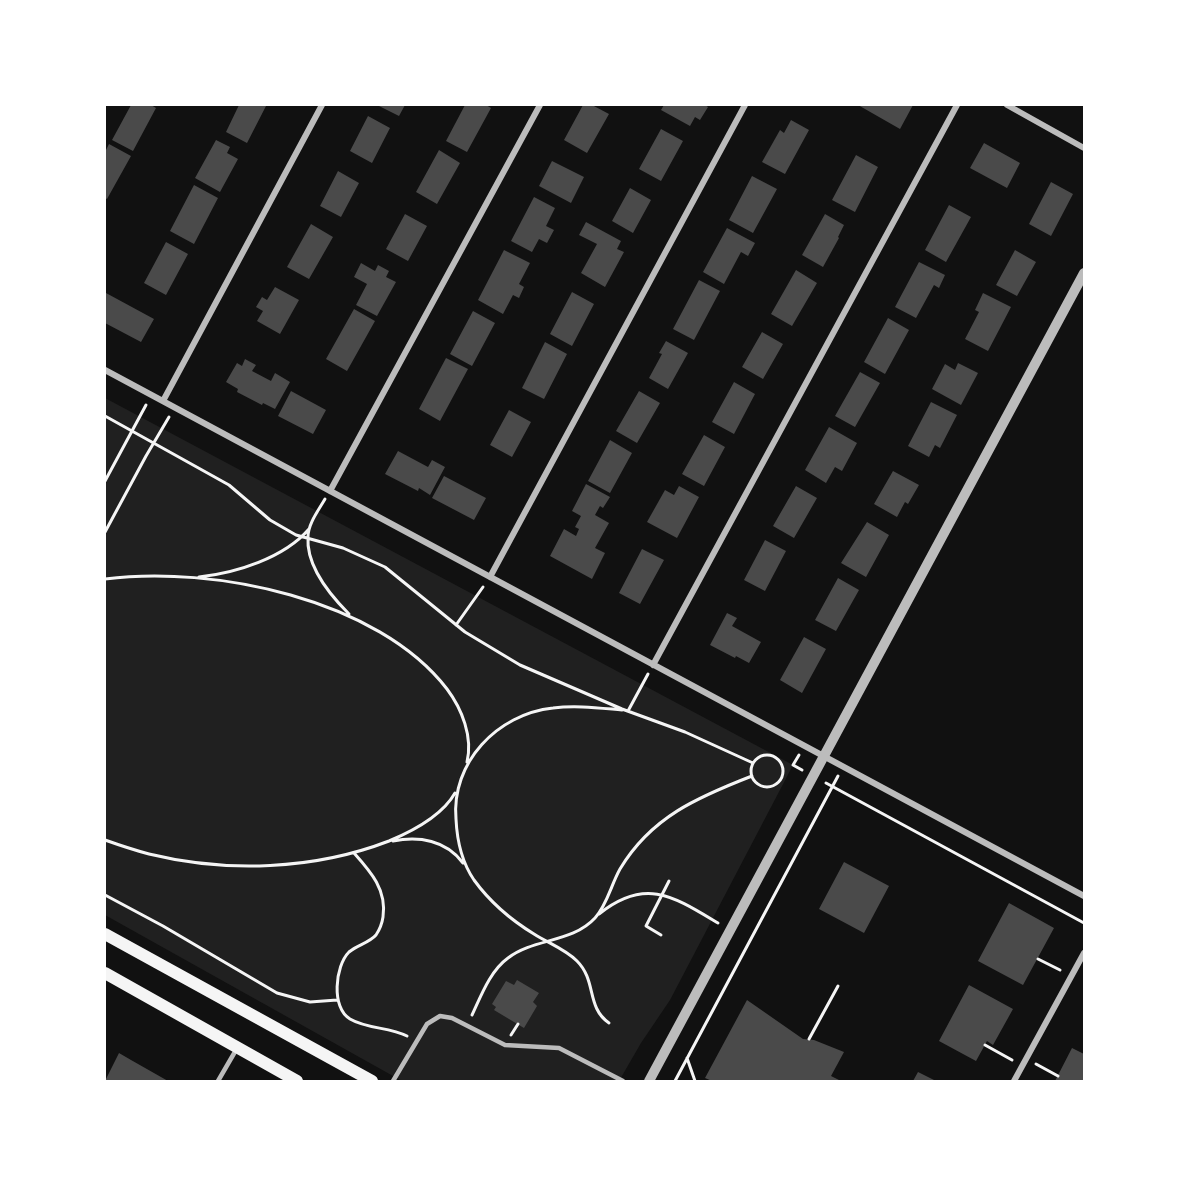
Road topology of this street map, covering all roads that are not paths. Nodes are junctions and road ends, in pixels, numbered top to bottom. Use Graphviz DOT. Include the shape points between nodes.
graph roads {
  1 [pos="322,105"];
  2 [pos="540,105"];
  3 [pos="745,105"];
  4 [pos="957,105"];
  5 [pos="1006,105"];
  6 [pos="1084,148"];
  7 [pos="1084,273"];
  8 [pos="105,370"];
  9 [pos="163,401"];
  10 [pos="330,491"];
  11 [pos="490,577"];
  12 [pos="653,665"];
  13 [pos="823,756"];
  14 [pos="1084,896"];
  15 [pos="105,934"];
  16 [pos="1084,953"];
  17 [pos="105,974"];
  18 [pos="237,1047"];
  19 [pos="218,1081"];
  20 [pos="297,1081"];
  21 [pos="372,1081"];
  22 [pos="393,1081"];
  23 [pos="623,1081"];
  24 [pos="649,1081"];
  25 [pos="1014,1081"];
  1 -- 9 [label="street"];
  2 -- 10 [label="street"];
  3 -- 11 [label="street"];
  4 -- 12 [label="street"];
  5 -- 6 [label="street"];
  7 -- 13 [label="street"];
  8 -- 9 [label="street"];
  9 -- 10 [label="street"];
  10 -- 11 [label="street"];
  11 -- 12 [label="street"];
  12 -- 13 [label="street"];
  13 -- 14 [label="street"];
  13 -- 24 [label="street"];
  15 -- 21 [label="main road"];
  16 -- 25 [label="street"];
  17 -- 18 [label="main road"];
  18 -- 19 [label="lane"];
  18 -- 20 [label="main road"];
  22 -- 23 [label="lane" via="428,1024 441,1016 505,1045 559,1048"];
}
